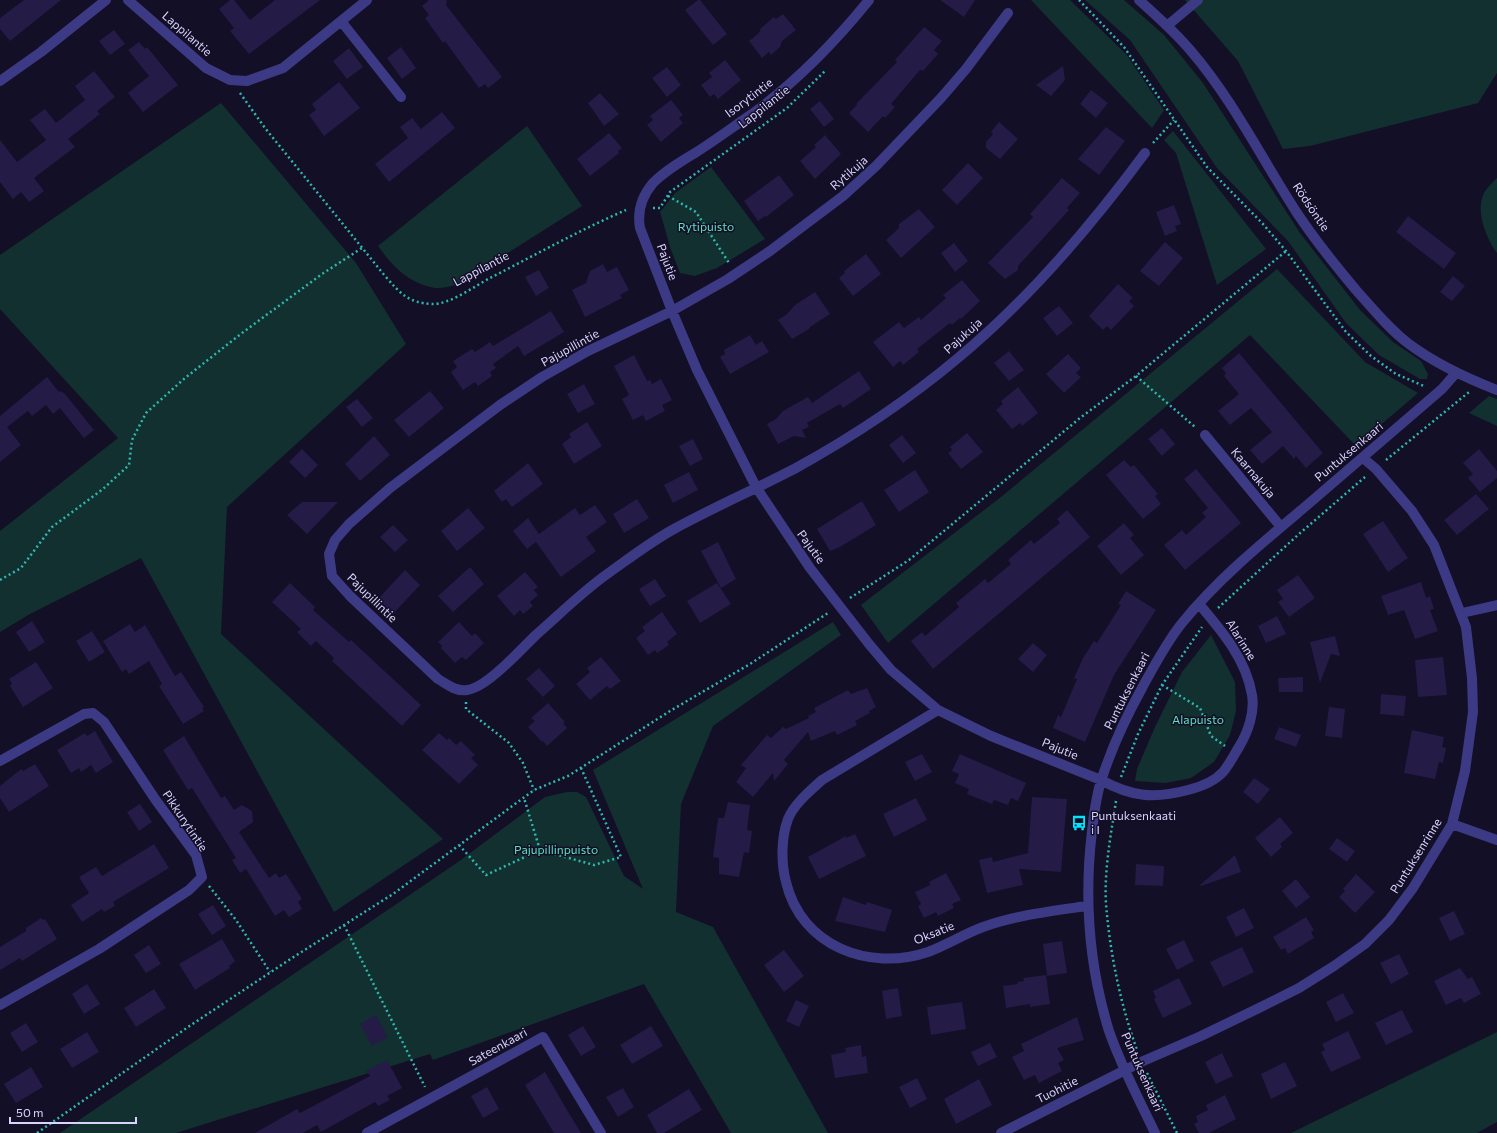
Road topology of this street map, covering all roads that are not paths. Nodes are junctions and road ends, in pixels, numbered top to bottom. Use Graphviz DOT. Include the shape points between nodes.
graph roads {
  1 [pos="106,0"];
  2 [pos="128,0"];
  3 [pos="367,0"];
  4 [pos="869,0"];
  5 [pos="1139,0"];
  6 [pos="1198,0"];
  7 [pos="1008,13"];
  8 [pos="341,21"];
  9 [pos="1168,25"];
  10 [pos="0,80"];
  11 [pos="401,97"];
  12 [pos="1145,153"];
  13 [pos="640,208"];
  14 [pos="672,312"];
  15 [pos="1456,373"];
  16 [pos="1497,390"];
  17 [pos="1205,435"];
  18 [pos="1363,458"];
  19 [pos="756,487"];
  20 [pos="1281,527"];
  21 [pos="1199,604"];
  22 [pos="1497,605"];
  23 [pos="1462,613"];
  24 [pos="938,710"];
  25 [pos="0,761"];
  26 [pos="1101,780"];
  27 [pos="1452,824"];
  28 [pos="1497,840"];
  29 [pos="1087,906"];
  30 [pos="0,1005"];
  31 [pos="1124,1070"];
  32 [pos="367,1133"];
  33 [pos="601,1133"];
  34 [pos="1000,1133"];
  35 [pos="1155,1133"];
  1 -- 10 [label="street" via="41,52"];
  2 -- 8 [label="street, Lappilantie" via="206,68 230,80 247,80 283,68"];
  3 -- 8 [label="street"];
  4 -- 13 [label="street, Isorytintie" via="826,48 775,96 664,173 643,196"];
  5 -- 9 [label="street, Rödsöntie"];
  6 -- 9 [label="street"];
  7 -- 14 [label="street, Rytikuja" via="966,69 876,166 843,196 770,251"];
  8 -- 11 [label="street"];
  9 -- 15 [label="street, Rödsöntie" via="1209,75 1298,214 1336,267 1380,317 1408,344"];
  12 -- 19 [label="street, Pajukuja" via="1119,188 1052,266 961,356 888,412 795,468"];
  13 -- 14 [label="street, Pajutie" via="640,228"];
  14 -- 19 [label="street, Pajutie" via="697,370"];
  14 -- 19 [label="street, Pajupillintie" via="588,351 542,377 500,405 390,488 349,524 335,540 329,554 332,576 438,679 454,689 467,690 487,681 608,573 674,529"];
  15 -- 16 [label="street, Rödsöntie"];
  15 -- 18 [label="street, Puntuksenkaari" via="1442,389"];
  17 -- 20 [label="street, Kaarnakuja"];
  18 -- 20 [label="street, Puntuksenkaari"];
  18 -- 23 [label="street, Puntuksenrinne" via="1376,469 1412,511 1434,545"];
  19 -- 24 [label="street, Pajutie" via="810,568 891,670"];
  20 -- 21 [label="street, Puntuksenkaari" via="1234,567"];
  21 -- 26 [label="street, Puntuksenkaari" via="1181,624 1158,658 1128,715"];
  21 -- 26 [label="street, Alarinne" via="1229,641 1242,662 1252,696 1252,713 1245,736 1235,754 1222,773 1205,785 1160,797 1142,796 1117,789"];
  22 -- 23 [label="street"];
  23 -- 27 [label="street, Puntuksenrinne" via="1469,645 1473,712 1465,770"];
  24 -- 26 [label="street, Pajutie" via="991,736"];
  24 -- 29 [label="street, Oksatie" via="822,780 807,794 788,819 783,860 792,902 801,919 815,934 835,946 857,954 903,958 928,952 983,927 1014,918"];
  25 -- 30 [label="street, Pikkurytintie" via="84,714 93,713 104,722 154,799 196,855 202,877 189,890 99,949"];
  26 -- 29 [label="street, Puntuksenkaari" via="1089,859"];
  27 -- 28 [label="street"];
  27 -- 31 [label="street, Puntuksenrinne" via="1413,888 1389,920 1365,944 1299,988"];
  29 -- 31 [label="street, Puntuksenkaari" via="1099,993"];
  31 -- 34 [label="street, Tuohitie"];
  31 -- 35 [label="street, Puntuksenkaari"];
  32 -- 33 [label="street, Sateenkaari" via="543,1037"];
}
